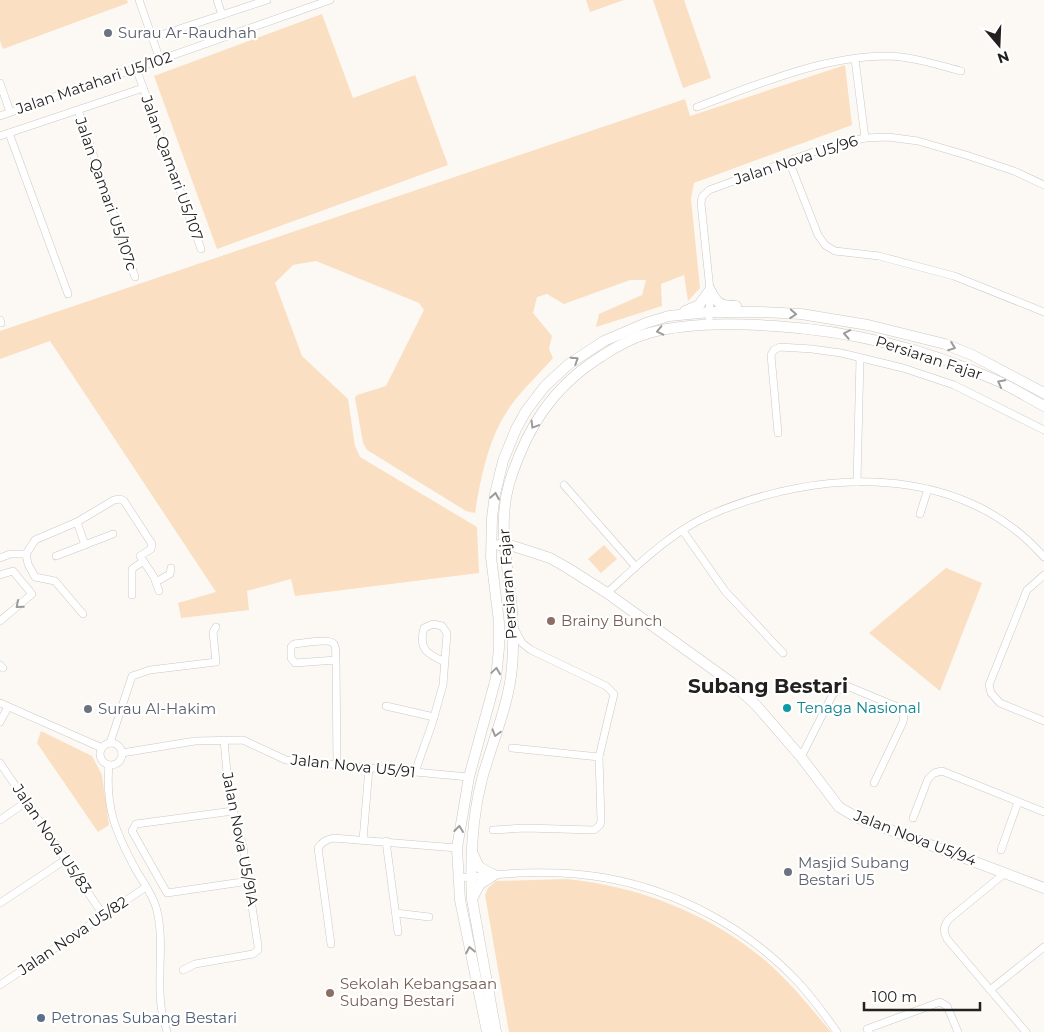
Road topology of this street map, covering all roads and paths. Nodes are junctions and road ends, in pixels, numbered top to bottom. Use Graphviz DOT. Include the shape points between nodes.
graph roads {
  1 [pos="139,0"];
  2 [pos="217,0"];
  3 [pos="267,0"];
  4 [pos="330,0"];
  5 [pos="222,15"];
  6 [pos="152,38"];
  7 [pos="855,59"];
  8 [pos="160,60"];
  9 [pos="136,68"];
  10 [pos="961,71"];
  11 [pos="0,83"];
  12 [pos="143,88"];
  13 [pos="2,92"];
  14 [pos="697,107"];
  15 [pos="78,110"];
  16 [pos="10,112"];
  17 [pos="0,116"];
  18 [pos="9,133"];
  19 [pos="0,136"];
  20 [pos="865,138"];
  21 [pos="789,161"];
  22 [pos="1044,185"];
  23 [pos="201,249"];
  24 [pos="135,278"];
  25 [pos="710,290"];
  26 [pos="68,294"];
  27 [pos="710,312"];
  28 [pos="760,312"];
  29 [pos="1044,312"];
  30 [pos="669,316"];
  31 [pos="709,325"];
  32 [pos="860,358"];
  33 [pos="1044,393"];
  34 [pos="1044,406"];
  35 [pos="1044,430"];
  36 [pos="778,433"];
  37 [pos="857,482"];
  38 [pos="564,485"];
  39 [pos="928,489"];
  40 [pos="920,514"];
  41 [pos="503,519"];
  42 [pos="77,522"];
  43 [pos="683,531"];
  44 [pos="113,534"];
  45 [pos="85,545"];
  46 [pos="491,545"];
  47 [pos="504,545"];
  48 [pos="525,550"];
  49 [pos="26,554"];
  50 [pos="56,556"];
  51 [pos="1044,557"];
  52 [pos="0,558"];
  53 [pos="505,558"];
  54 [pos="142,562"];
  55 [pos="636,567"];
  56 [pos="171,568"];
  57 [pos="0,575"];
  58 [pos="1044,575"];
  59 [pos="156,582"];
  60 [pos="159,591"];
  61 [pos="607,593"];
  62 [pos="132,595"];
  63 [pos="83,614"];
  64 [pos="0,621"];
  65 [pos="512,621"];
  66 [pos="216,627"];
  67 [pos="530,650"];
  68 [pos="783,653"];
  69 [pos="336,660"];
  70 [pos="445,662"];
  71 [pos="512,668"];
  72 [pos="0,703"];
  73 [pos="386,706"];
  74 [pos="8,707"];
  75 [pos="434,717"];
  76 [pos="1044,721"];
  77 [pos="0,722"];
  78 [pos="224,740"];
  79 [pos="110,743"];
  80 [pos="102,748"];
  81 [pos="512,748"];
  82 [pos="122,753"];
  83 [pos="599,756"];
  84 [pos="801,757"];
  85 [pos="0,763"];
  86 [pos="109,765"];
  87 [pos="337,765"];
  88 [pos="369,768"];
  89 [pos="415,772"];
  90 [pos="469,777"];
  91 [pos="874,783"];
  92 [pos="26,802"];
  93 [pos="1018,802"];
  94 [pos="233,812"];
  95 [pos="1044,812"];
  96 [pos="912,818"];
  97 [pos="0,820"];
  98 [pos="493,830"];
  99 [pos="363,840"];
  100 [pos="386,842"];
  101 [pos="457,848"];
  102 [pos="472,850"];
  103 [pos="1000,850"];
  104 [pos="65,860"];
  105 [pos="1005,873"];
  106 [pos="494,875"];
  107 [pos="471,877"];
  108 [pos="458,878"];
  109 [pos="250,881"];
  110 [pos="146,887"];
  111 [pos="1044,888"];
  112 [pos="472,898"];
  113 [pos="0,903"];
  114 [pos="396,913"];
  115 [pos="104,916"];
  116 [pos="429,917"];
  117 [pos="398,932"];
  118 [pos="331,944"];
  119 [pos="1044,947"];
  120 [pos="182,970"];
  121 [pos="0,985"];
  122 [pos="990,990"];
  123 [pos="167,1032"];
  124 [pos="487,1032"];
  125 [pos="496,1032"];
  126 [pos="837,1032"];
  127 [pos="869,1032"];
  128 [pos="958,1032"];
  129 [pos="1026,1032"];
  1 -- 6 [label="street"];
  2 -- 5 [label="street"];
  3 -- 5 [label="street"];
  4 -- 8 [label="street, Jalan Matahari U5/102"];
  5 -- 6 [label="street"];
  6 -- 8 [label="street"];
  7 -- 10 [label="street" via="890,56"];
  7 -- 14 [label="street" via="802,68"];
  7 -- 20 [label="street"];
  8 -- 9 [label="street, Jalan Matahari U5/102"];
  9 -- 12 [label="street, Jalan Qamari U5/107"];
  9 -- 16 [label="street, Jalan Matahari U5/102"];
  11 -- 13 [label="street"];
  12 -- 15 [label="street, Jalan Qamari U5/107"];
  12 -- 23 [label="street, Jalan Qamari U5/107"];
  13 -- 16 [label="street"];
  15 -- 18 [label="street, Jalan Qamari U5/107"];
  15 -- 24 [label="street, Jalan Qamari U5/107c"];
  16 -- 17 [label="street, Jalan Matahari U5/102"];
  18 -- 19 [label="street, Jalan Qamari U5/107"];
  18 -- 26 [label="street"];
  20 -- 21 [label="street, Jalan Nova U5/96"];
  20 -- 22 [label="street, Jalan Nova U5/96" via="918,141 966,154"];
  21 -- 25 [label="street, Jalan Nova U5/96" via="709,190 702,198"];
  21 -- 29 [label="street" via="825,245 836,251 879,256 954,276"];
  25 -- 27 [label="street, Jalan Nova U5/96"];
  25 -- 28 [label="main road" via="717,302 724,306"];
  25 -- 30 [label="main road" via="699,305"];
  27 -- 28 [label="main road"];
  27 -- 30 [label="main road"];
  27 -- 31 [label="street, Jalan Nova U5/96"];
  28 -- 33 [label="main road, one-way" via="801,314 868,325 945,344"];
  46 -- 30 [label="main road, one-way" via="495,494 504,461 526,411 545,386 569,364 604,341"];
  34 -- 31 [label="main road, Persiaran Fajar, one-way" via="994,379 901,346 838,332 802,328"];
  31 -- 41 [label="main road, Persiaran Fajar, one-way" via="670,328 629,340 588,364 566,382 546,405 527,438 508,487"];
  32 -- 35 [label="street" via="954,385"];
  32 -- 36 [label="street" via="812,348 780,347 774,350 771,360"];
  32 -- 37 [label="street"];
  37 -- 39 [label="street" via="908,484"];
  37 -- 43 [label="street" via="806,486 770,495 710,516"];
  38 -- 55 [label="street"];
  39 -- 40 [label="street"];
  39 -- 51 [label="street" via="983,508 1028,540"];
  41 -- 47 [label="main road, Persiaran Fajar"];
  41 -- 48 [label="main road" via="511,540"];
  42 -- 45 [label="street"];
  42 -- 49 [label="street" via="38,538"];
  42 -- 54 [label="street" via="114,500 124,501 152,544 140,556"];
  43 -- 55 [label="street"];
  43 -- 68 [label="street" via="725,591"];
  44 -- 45 [label="street"];
  45 -- 50 [label="street"];
  46 -- 47 [label="main road, Jalan Nova U5/94"];
  90 -- 46 [label="main road, one-way" via="496,678 499,648"];
  47 -- 48 [label="main road, Jalan Nova U5/94"];
  47 -- 53 [label="main road, Persiaran Fajar"];
  48 -- 53 [label="main road"];
  48 -- 61 [label="main road, Jalan Nova U5/94" via="566,566"];
  49 -- 52 [label="street"];
  49 -- 63 [label="street" via="34,577 55,581"];
  53 -- 65 [label="main road, Persiaran Fajar"];
  54 -- 59 [label="street"];
  54 -- 62 [label="street" via="132,569"];
  55 -- 61 [label="street"];
  56 -- 59 [label="street" via="170,574"];
  57 -- 64 [label="street, one-way" via="13,571 32,594"];
  58 -- 76 [label="street" via="1027,590 989,685 994,699 1000,703"];
  59 -- 60 [label="street"];
  61 -- 84 [label="main road, Jalan Nova U5/94" via="732,683 756,705"];
  65 -- 67 [label="street" via="518,637"];
  65 -- 71 [label="main road, Persiaran Fajar"];
  66 -- 79 [label="street" via="213,632 216,662 150,670 132,676"];
  67 -- 71 [label="street" via="520,651"];
  67 -- 83 [label="street" via="606,686 614,694"];
  69 -- 69 [label="street" via="334,645 330,641 294,644 291,647 291,658 295,663"];
  69 -- 87 [label="street"];
  70 -- 70 [label="street" via="447,632 442,626 433,624 424,628 421,638 428,654"];
  70 -- 75 [label="street" via="443,685"];
  71 -- 102 [label="main road, Persiaran Fajar, one-way" via="482,779"];
  72 -- 74 [label="street"];
  73 -- 75 [label="street"];
  74 -- 77 [label="street"];
  74 -- 80 [label="street"];
  75 -- 89 [label="street"];
  78 -- 82 [label="street, Jalan Nova U5/91" via="195,741"];
  78 -- 87 [label="street, Jalan Nova U5/91" via="242,740 286,760"];
  78 -- 94 [label="street, Jalan Nova U5/91A"];
  79 -- 80 [label="street"];
  79 -- 82 [label="street" via="119,747"];
  80 -- 86 [label="street" via="100,757"];
  81 -- 83 [label="street"];
  82 -- 86 [label="street" via="118,762"];
  83 -- 98 [label="street" via="601,820 594,830"];
  84 -- 91 [label="street" via="833,694 847,686 900,708 904,715"];
  84 -- 105 [label="main road, Jalan Nova U5/94" via="840,807 856,817"];
  85 -- 92 [label="street, Jalan Nova U5/83"];
  86 -- 110 [label="street" via="109,800 114,826"];
  87 -- 88 [label="street, Jalan Nova U5/91"];
  88 -- 89 [label="street, Jalan Nova U5/91"];
  88 -- 99 [label="street"];
  89 -- 90 [label="street, Jalan Nova U5/91"];
  101 -- 90 [label="main road, one-way"];
  92 -- 97 [label="street"];
  92 -- 104 [label="street, Jalan Nova U5/83"];
  93 -- 95 [label="street"];
  93 -- 96 [label="street" via="942,771 928,778"];
  93 -- 103 [label="street"];
  94 -- 109 [label="street, Jalan Nova U5/91A"];
  94 -- 109 [label="street" via="136,824 132,828 133,834 167,893"];
  99 -- 100 [label="street"];
  99 -- 118 [label="street" via="333,838 318,848"];
  100 -- 101 [label="street"];
  100 -- 114 [label="street"];
  101 -- 108 [label="main road"];
  102 -- 106 [label="main road" via="479,867"];
  102 -- 107 [label="main road, Persiaran Fajar"];
  104 -- 113 [label="street"];
  104 -- 115 [label="street, Jalan Nova U5/83"];
  105 -- 111 [label="main road, Jalan Nova U5/94"];
  105 -- 122 [label="street" via="949,919 944,928 947,939"];
  106 -- 107 [label="street"];
  106 -- 112 [label="main road" via="480,884"];
  106 -- 126 [label="street" via="552,873 605,878 644,887 694,906 758,946 798,982"];
  107 -- 108 [label="street"];
  107 -- 112 [label="main road, Persiaran Fajar"];
  124 -- 108 [label="main road, one-way"];
  109 -- 120 [label="street, Jalan Nova U5/91A" via="256,952 195,964"];
  110 -- 115 [label="street, Jalan Nova U5/82"];
  110 -- 123 [label="street" via="157,912 161,1006"];
  112 -- 125 [label="main road, Persiaran Fajar"];
  114 -- 116 [label="street"];
  114 -- 117 [label="street"];
  115 -- 121 [label="street, Jalan Nova U5/82"];
  119 -- 122 [label="street"];
  122 -- 129 [label="street"];
  127 -- 128 [label="street" via="867,1029 940,1002 947,1006"];
}
